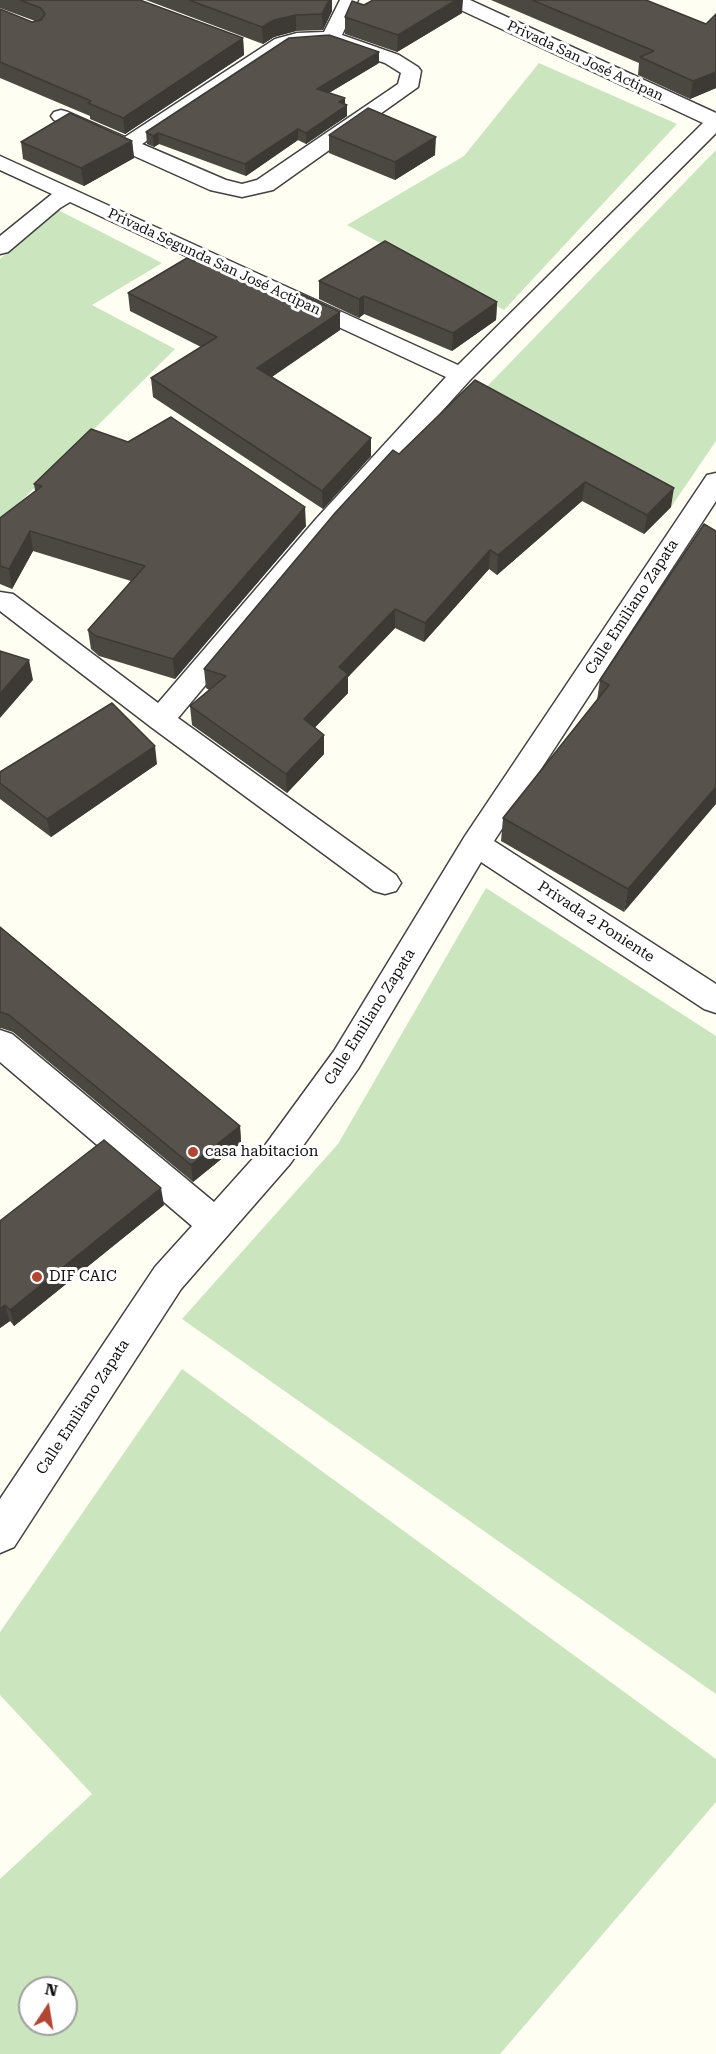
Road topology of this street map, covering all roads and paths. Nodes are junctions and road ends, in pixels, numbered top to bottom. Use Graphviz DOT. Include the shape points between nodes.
graph roads {
  1 [pos="349,0"];
  2 [pos="455,0"];
  3 [pos="331,38"];
  4 [pos="242,45"];
  5 [pos="264,53"];
  6 [pos="61,116"];
  7 [pos="716,121"];
  8 [pos="127,145"];
  9 [pos="0,162"];
  10 [pos="67,195"];
  11 [pos="0,247"];
  12 [pos="461,375"];
  13 [pos="716,481"];
  14 [pos="703,526"];
  15 [pos="3,600"];
  16 [pos="161,720"];
  17 [pos="476,844"];
  18 [pos="385,883"];
  19 [pos="716,1000"];
  20 [pos="0,1043"];
  21 [pos="216,1225"];
  22 [pos="0,1534"];
  1 -- 3 [label="street"];
  2 -- 7 [label="street, Privada San José Actipan"];
  3 -- 5 [label="street" via="297,39"];
  3 -- 8 [label="street" via="392,59 411,70 408,87 265,185 242,191 218,185"];
  4 -- 5 [label="street"];
  5 -- 8 [label="street"];
  6 -- 8 [label="street"];
  7 -- 12 [label="street"];
  9 -- 10 [label="street, Privada Segunda San José Actipan"];
  10 -- 11 [label="street"];
  10 -- 12 [label="street, Privada Segunda San José Actipan"];
  12 -- 16 [label="street" via="316,519"];
  13 -- 14 [label="street, Calle Emiliano Zapata"];
  14 -- 17 [label="street, Calle Emiliano Zapata"];
  15 -- 16 [label="street"];
  16 -- 18 [label="street"];
  17 -- 19 [label="street, Privada 2 Poniente"];
  17 -- 21 [label="street, Calle Emiliano Zapata" via="346,1060 278,1154"];
  20 -- 21 [label="street"];
  21 -- 22 [label="street, Calle Emiliano Zapata" via="168,1278"];
}
